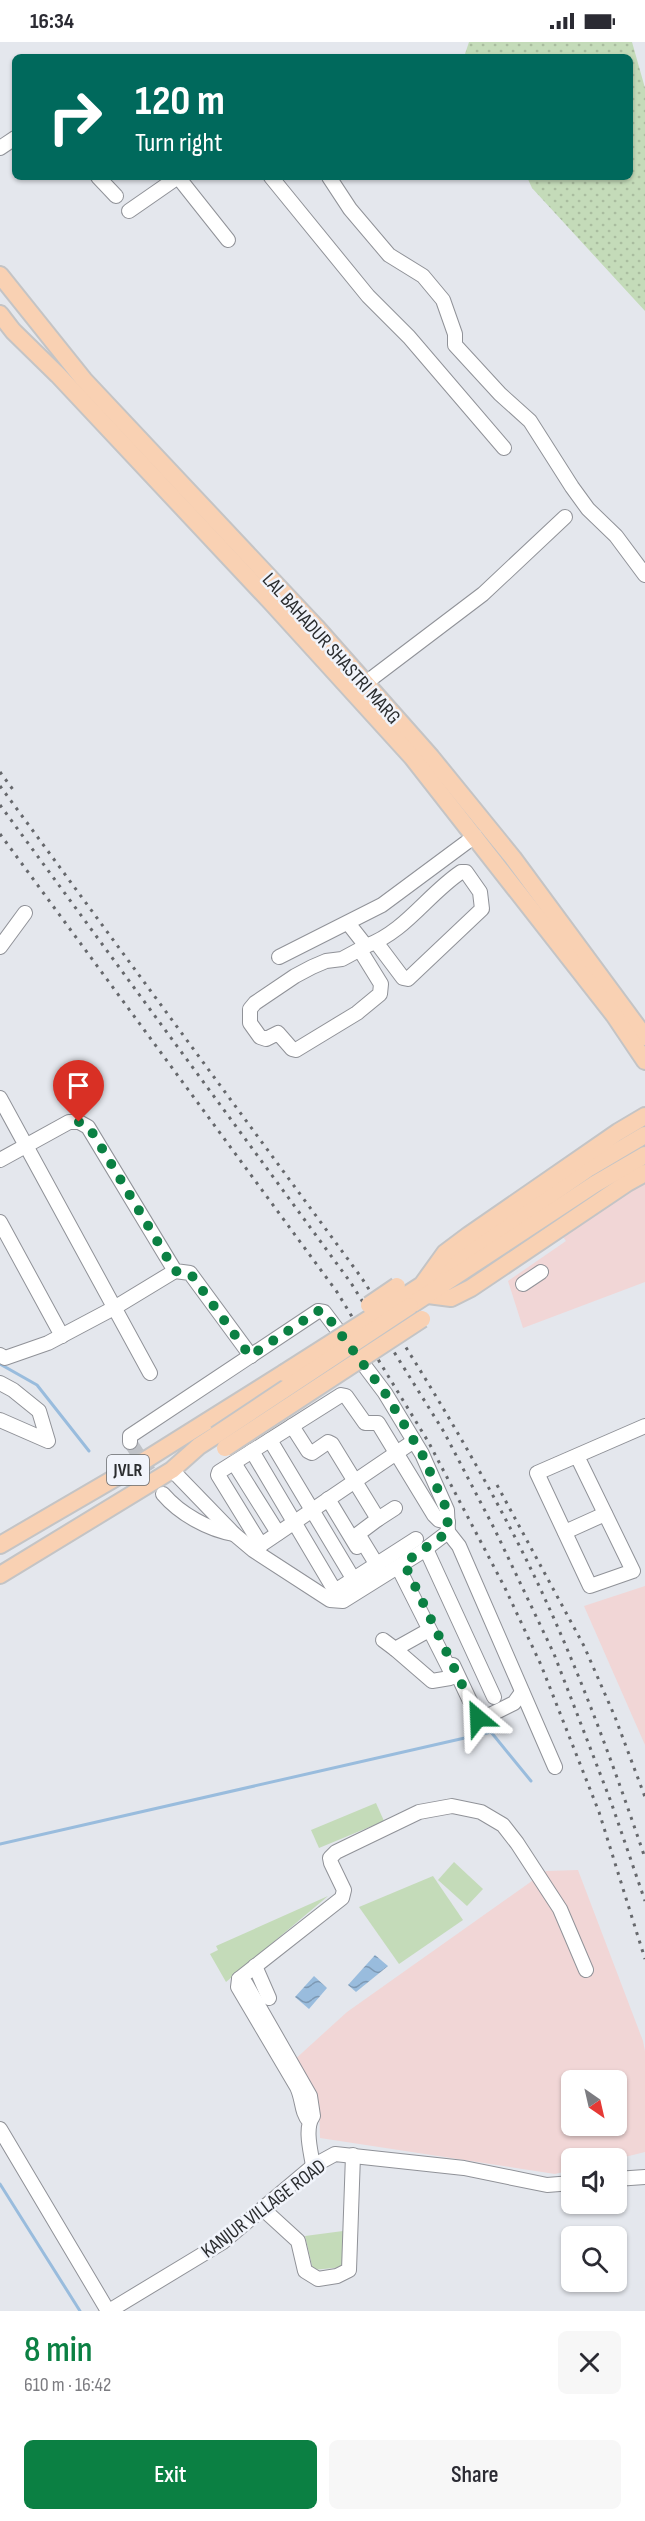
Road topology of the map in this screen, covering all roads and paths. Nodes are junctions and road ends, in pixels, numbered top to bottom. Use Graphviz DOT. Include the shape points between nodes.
graph roads {
  1 [pos="101,180"];
  2 [pos="174,180"];
  3 [pos="180,180"];
  4 [pos="273,180"];
  5 [pos="331,180"];
  6 [pos="116,196"];
  7 [pos="129,210"];
  8 [pos="228,240"];
  9 [pos="0,275"];
  10 [pos="0,314"];
  11 [pos="46,332"];
  12 [pos="28,345"];
  13 [pos="504,448"];
  14 [pos="565,517"];
  15 [pos="231,548"];
  16 [pos="645,575"];
  17 [pos="359,688"];
  18 [pos="475,836"];
  19 [pos="25,913"];
  20 [pos="348,923"];
  21 [pos="367,946"];
  22 [pos="0,947"];
  23 [pos="279,957"];
  24 [pos="619,1012"];
  25 [pos="645,1037"];
  26 [pos="645,1061"];
  27 [pos="0,1098"];
  28 [pos="645,1116"];
  29 [pos="645,1135"];
  30 [pos="24,1147"];
  31 [pos="645,1155"];
  32 [pos="0,1160"];
  33 [pos="645,1173"];
  34 [pos="592,1176"];
  35 [pos="0,1222"];
  36 [pos="175,1271"];
  37 [pos="541,1272"];
  38 [pos="523,1284"];
  39 [pos="425,1290"];
  40 [pos="404,1296"];
  41 [pos="114,1308"];
  42 [pos="62,1336"];
  43 [pos="0,1355"];
  44 [pos="250,1356"];
  45 [pos="150,1373"];
  46 [pos="0,1383"];
  47 [pos="0,1420"];
  48 [pos="292,1426"];
  49 [pos="645,1426"];
  50 [pos="270,1440"];
  51 [pos="220,1441"];
  52 [pos="414,1441"];
  53 [pos="130,1442"];
  54 [pos="252,1451"];
  55 [pos="397,1453"];
  56 [pos="578,1456"];
  57 [pos="234,1463"];
  58 [pos="178,1464"];
  59 [pos="356,1481"];
  60 [pos="163,1494"];
  61 [pos="328,1499"];
  62 [pos="395,1508"];
  63 [pos="312,1511"];
  64 [pos="605,1514"];
  65 [pos="378,1519"];
  66 [pos="295,1522"];
  67 [pos="448,1527"];
  68 [pos="565,1532"];
  69 [pos="278,1533"];
  70 [pos="234,1534"];
  71 [pos="355,1536"];
  72 [pos="421,1544"];
  73 [pos="0,1545"];
  74 [pos="257,1547"];
  75 [pos="401,1565"];
  76 [pos="374,1567"];
  77 [pos="0,1575"];
  78 [pos="354,1580"];
  79 [pos="429,1630"];
  80 [pos="383,1640"];
  81 [pos="395,1649"];
  82 [pos="522,1692"];
  83 [pos="494,1696"];
  84 [pos="555,1767"];
  85 [pos="255,1966"];
  86 [pos="586,1970"];
  87 [pos="269,1998"];
  88 [pos="0,2129"];
  89 [pos="353,2155"];
  90 [pos="313,2166"];
  91 [pos="645,2177"];
  92 [pos="627,2178"];
  93 [pos="561,2184"];
  94 [pos="263,2209"];
  95 [pos="107,2309"];
  1 -- 6 [label="street"];
  2 -- 7 [label="street"];
  3 -- 8 [label="street"];
  4 -- 13 [label="street" via="369,296"];
  5 -- 16 [label="street" via="389,255 423,276 443,300 455,345 530,421 588,509 616,536"];
  9 -- 11 [label="main road, LAL BAHADUR SHASTRI MARG"];
  10 -- 12 [label="main road, LAL BAHADUR SHASTRI MARG"];
  11 -- 12 [label="main road"];
  11 -- 15 [label="main road, LAL BAHADUR SHASTRI MARG"];
  12 -- 15 [label="main road, LAL BAHADUR SHASTRI MARG"];
  14 -- 17 [label="street" via="483,594"];
  15 -- 17 [label="main road, LAL BAHADUR SHASTRI MARG" via="316,627"];
  17 -- 18 [label="main road, LAL BAHADUR SHASTRI MARG"];
  17 -- 24 [label="main road, LAL BAHADUR SHASTRI MARG" via="431,757 513,858"];
  18 -- 20 [label="street" via="382,905"];
  18 -- 24 [label="main road, LAL BAHADUR SHASTRI MARG"];
  19 -- 22 [label="street"];
  20 -- 21 [label="street"];
  20 -- 23 [label="street"];
  21 -- 21 [label="street" via="408,979 482,909 480,892 466,872 461,872 395,930"];
  21 -- 21 [label="street" via="342,959 312,967 255,1003 249,1014 254,1030 266,1039 278,1033 296,1050 369,1005 380,994 381,984"];
  24 -- 25 [label="main road, LAL BAHADUR SHASTRI MARG"];
  24 -- 26 [label="main road, LAL BAHADUR SHASTRI MARG"];
  27 -- 30 [label="street"];
  28 -- 39 [label="main road" via="445,1253"];
  29 -- 34 [label="main road, JVLR"];
  30 -- 32 [label="street"];
  30 -- 36 [label="street" via="69,1122 88,1127"];
  30 -- 41 [label="street"];
  31 -- 34 [label="main road, JVLR"];
  33 -- 39 [label="main road" via="471,1288 451,1298"];
  34 -- 39 [label="main road, JVLR"];
  35 -- 42 [label="street"];
  36 -- 41 [label="street"];
  36 -- 44 [label="street" via="190,1273"];
  37 -- 38 [label="street"];
  39 -- 40 [label="main road, JVLR"];
  39 -- 40 [label="main road"];
  39 -- 51 [label="main road, JVLR, bridge" via="422,1319"];
  40 -- 51 [label="main road, JVLR, bridge"];
  40 -- 73 [label="main road, JVLR, bridge" via="281,1369 254,1393"];
  41 -- 42 [label="street"];
  41 -- 45 [label="street"];
  42 -- 43 [label="street" via="5,1358"];
  44 -- 52 [label="street" via="318,1311 324,1312 372,1374"];
  44 -- 53 [label="street" via="130,1436"];
  46 -- 47 [label="street" via="39,1411 48,1441"];
  48 -- 50 [label="street"];
  48 -- 55 [label="street" via="341,1395 346,1396 365,1423 378,1423"];
  48 -- 59 [label="street" via="312,1453 328,1442 332,1444"];
  49 -- 56 [label="street"];
  50 -- 54 [label="street"];
  50 -- 63 [label="street"];
  51 -- 58 [label="main road, JVLR"];
  52 -- 55 [label="street"];
  52 -- 67 [label="street" via="447,1510"];
  54 -- 57 [label="street"];
  54 -- 66 [label="street"];
  55 -- 59 [label="street"];
  55 -- 67 [label="street" via="434,1515"];
  56 -- 64 [label="street"];
  56 -- 68 [label="street" via="537,1473"];
  57 -- 69 [label="street"];
  57 -- 74 [label="street" via="218,1475"];
  58 -- 70 [label="street"];
  58 -- 77 [label="main road, JVLR"];
  59 -- 61 [label="street"];
  59 -- 65 [label="street"];
  60 -- 70 [label="street" via="173,1505 210,1527"];
  61 -- 63 [label="street"];
  61 -- 71 [label="street"];
  62 -- 65 [label="street"];
  63 -- 66 [label="street"];
  63 -- 78 [label="street"];
  64 -- 68 [label="street"];
  64 -- 68 [label="street" via="633,1570 590,1586"];
  65 -- 71 [label="street"];
  66 -- 69 [label="street"];
  66 -- 78 [label="street" via="336,1591"];
  67 -- 72 [label="street"];
  67 -- 82 [label="street"];
  69 -- 74 [label="street"];
  70 -- 74 [label="street"];
  71 -- 76 [label="street"];
  72 -- 75 [label="street"];
  72 -- 76 [label="street"];
  72 -- 83 [label="street"];
  74 -- 75 [label="street" via="330,1600 343,1601"];
  75 -- 79 [label="street"];
  75 -- 82 [label="street" via="478,1718 514,1703"];
  76 -- 78 [label="street"];
  79 -- 81 [label="street"];
  79 -- 81 [label="street" via="452,1674 450,1678 432,1681"];
  80 -- 81 [label="street"];
  82 -- 84 [label="street"];
  85 -- 86 [label="street" via="342,1898 344,1890 330,1858 336,1852 419,1812 452,1806 481,1812 508,1830 560,1909"];
  85 -- 87 [label="street"];
  85 -- 90 [label="street" via="239,1979 238,1987 310,2096"];
  88 -- 95 [label="street"];
  89 -- 90 [label="street, KANJUR VILLAGE ROAD" via="335,2154"];
  89 -- 93 [label="street, KANJUR VILLAGE ROAD" via="464,2168 547,2185"];
  89 -- 94 [label="street" via="349,2270 318,2279 305,2271 298,2241"];
  90 -- 94 [label="street, KANJUR VILLAGE ROAD"];
  91 -- 92 [label="street"];
  94 -- 95 [label="street, KANJUR VILLAGE ROAD" via="223,2242"];
}
